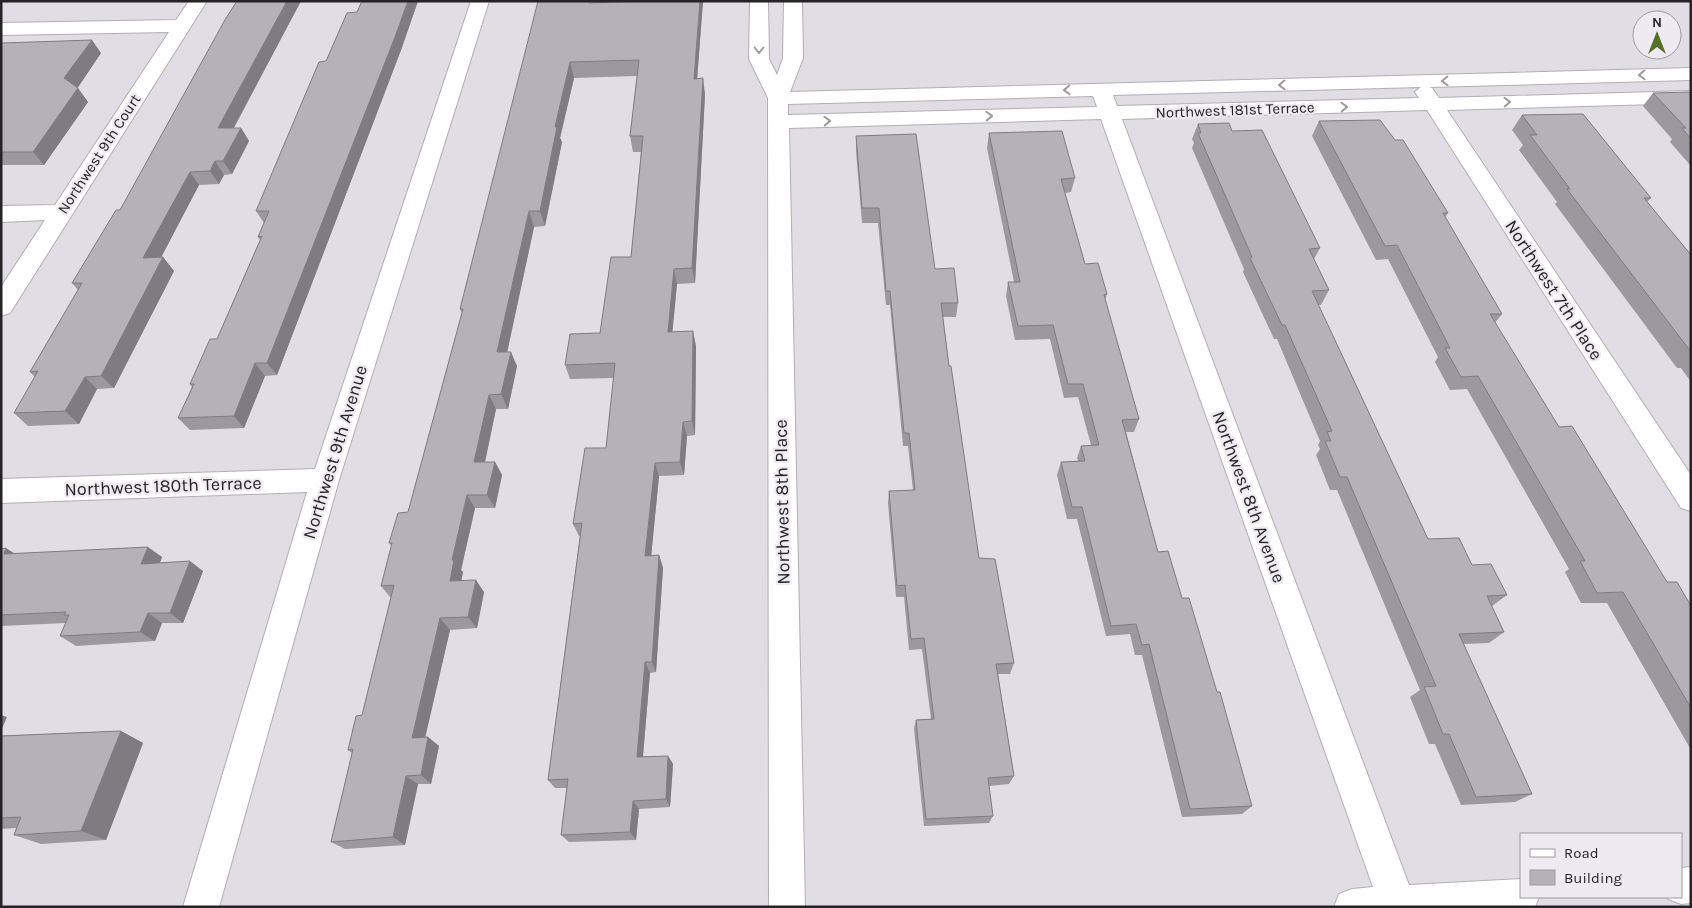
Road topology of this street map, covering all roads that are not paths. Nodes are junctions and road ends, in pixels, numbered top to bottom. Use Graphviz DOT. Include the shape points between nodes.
graph roads {
  1 [pos="198,1"];
  2 [pos="480,1"];
  3 [pos="759,1"];
  4 [pos="793,1"];
  5 [pos="182,26"];
  6 [pos="1,29"];
  7 [pos="1691,74"];
  8 [pos="1418,81"];
  9 [pos="1691,97"];
  10 [pos="1105,101"];
  11 [pos="1433,104"];
  12 [pos="778,110"];
  13 [pos="61,212"];
  14 [pos="1,214"];
  15 [pos="1,307"];
  16 [pos="325,480"];
  17 [pos="1,491"];
  18 [pos="1691,499"];
  19 [pos="1520,897"];
  20 [pos="1398,905"];
  21 [pos="201,907"];
  22 [pos="787,907"];
  23 [pos="1352,907"];
  1 -- 5 [label="street, Northwest 9th Court"];
  2 -- 16 [label="street, Northwest 9th Avenue"];
  3 -- 12 [label="street, Northwest 8th Place, one-way" via="759,59"];
  4 -- 12 [label="street, Northwest 8th Place" via="793,58"];
  5 -- 6 [label="street"];
  5 -- 13 [label="street, Northwest 9th Court"];
  7 -- 8 [label="street, Northwest 181st Terrace, one-way"];
  8 -- 10 [label="street, Northwest 181st Terrace, one-way"];
  8 -- 11 [label="street, Northwest 7th Place"];
  11 -- 9 [label="street, Northwest 181st Terrace, one-way"];
  10 -- 11 [label="street, Northwest 181st Terrace, one-way"];
  10 -- 12 [label="street, Northwest 181st Terrace"];
  10 -- 20 [label="street, Northwest 8th Avenue"];
  11 -- 18 [label="street, Northwest 7th Place"];
  12 -- 22 [label="street, Northwest 8th Place"];
  13 -- 14 [label="street"];
  13 -- 15 [label="street, Northwest 9th Court"];
  16 -- 17 [label="street, Northwest 180th Terrace"];
  16 -- 21 [label="street, Northwest 9th Avenue"];
  19 -- 20 [label="street"];
  20 -- 23 [label="street"];
}
